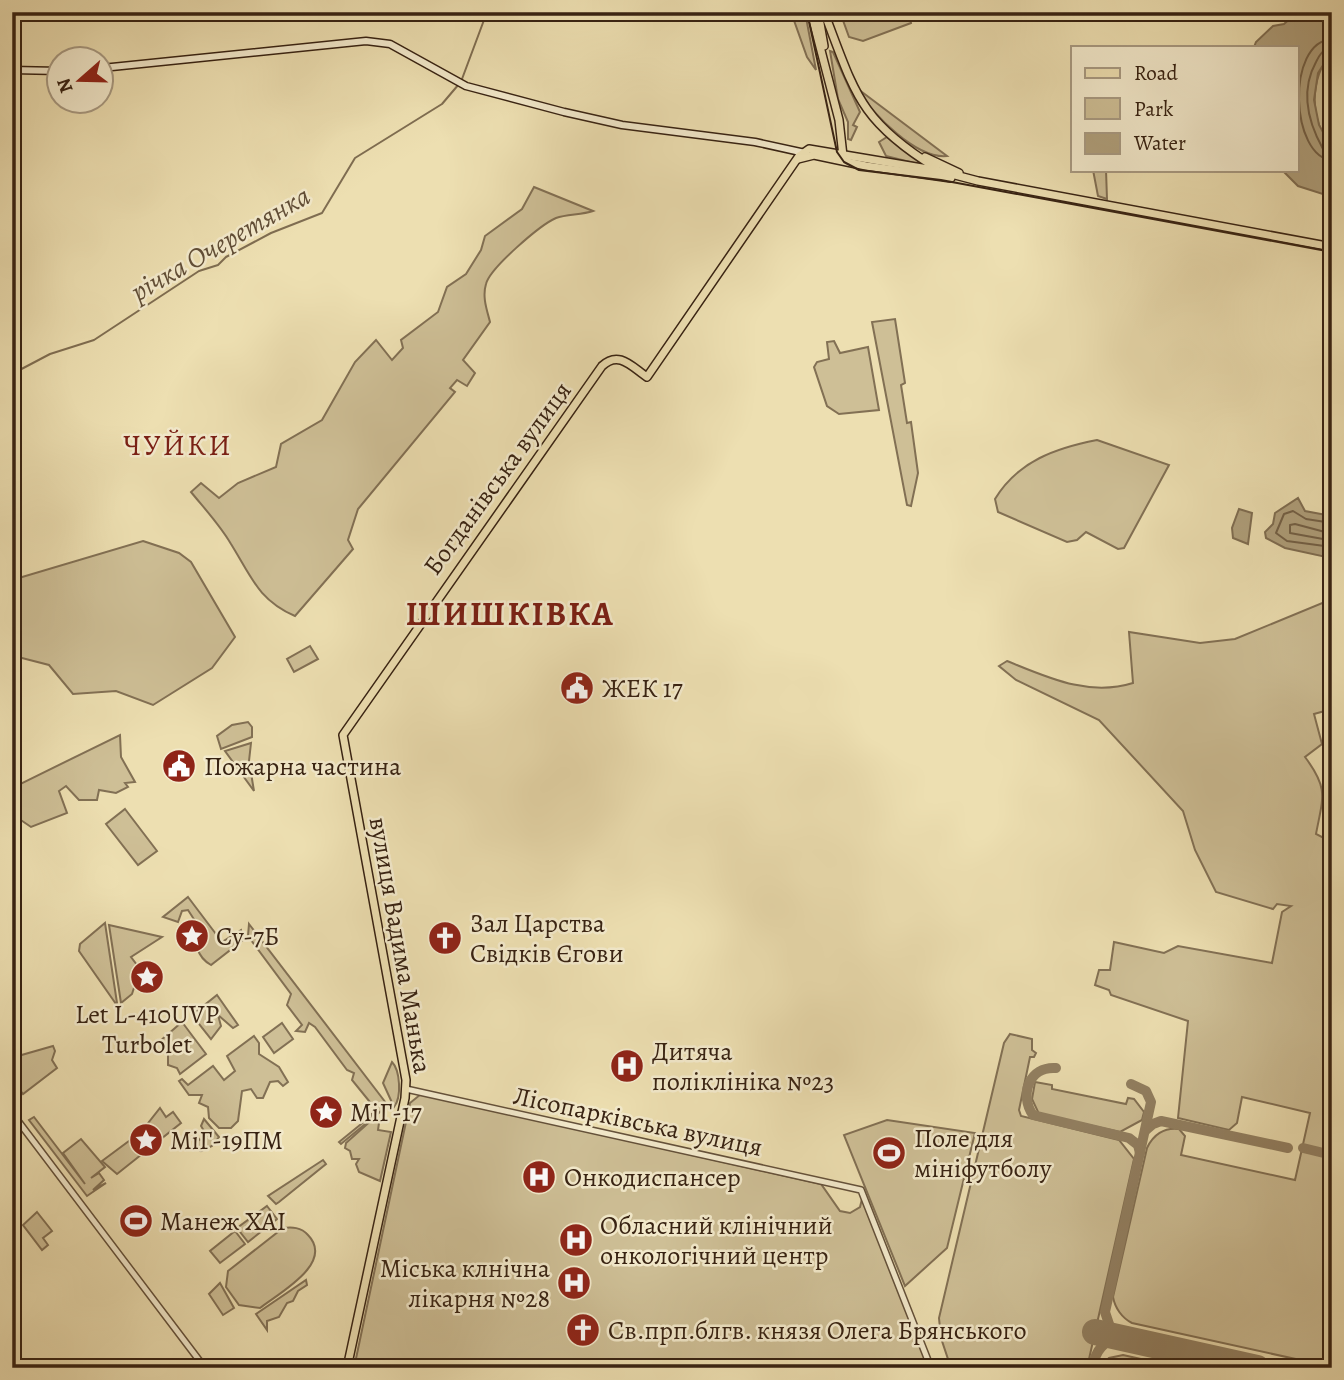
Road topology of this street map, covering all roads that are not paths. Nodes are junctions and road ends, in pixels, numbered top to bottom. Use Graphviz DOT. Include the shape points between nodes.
graph roads {
  1 [pos="811,12"];
  2 [pos="820,14"];
  3 [pos="838,54"];
  4 [pos="825,57"];
  5 [pos="116,67"];
  6 [pos="12,70"];
  7 [pos="46,71"];
  8 [pos="897,140"];
  9 [pos="806,154"];
  10 [pos="842,157"];
  11 [pos="920,159"];
  12 [pos="917,169"];
  13 [pos="940,171"];
  14 [pos="958,178"];
  15 [pos="971,180"];
  16 [pos="1332,247"];
  17 [pos="343,734"];
  18 [pos="406,1088"];
  19 [pos="12,1113"];
  20 [pos="205,1368"];
  21 [pos="347,1368"];
  22 [pos="931,1368"];
  1 -- 4 [label="main road"];
  2 -- 3 [label="main road"];
  2 -- 4 [label="main road"];
  3 -- 4 [label="main road" via="831,50"];
  3 -- 8 [label="main road" via="860,103"];
  4 -- 10 [label="main road" via="843,141"];
  5 -- 9 [label="main road" via="366,41 390,44 466,86 622,124"];
  6 -- 7 [label="main road"];
  8 -- 11 [label="main road"];
  8 -- 15 [label="main road"];
  9 -- 10 [label="main road"];
  9 -- 17 [label="main road, Богданівська вулиця" via="797,159 647,377 620,359 602,366"];
  10 -- 12 [label="main road"];
  11 -- 12 [label="main road"];
  11 -- 13 [label="main road"];
  12 -- 13 [label="main road"];
  12 -- 14 [label="main road"];
  13 -- 14 [label="main road"];
  13 -- 15 [label="main road"];
  14 -- 15 [label="main road"];
  15 -- 16 [label="main road"];
  17 -- 18 [label="main road, вулиця Вадима Манька"];
  18 -- 21 [label="main road, вулиця Вадима Манька"];
  18 -- 22 [label="street, Лісопарківська вулиця" via="861,1189"];
  19 -- 20 [label="street"];
}
